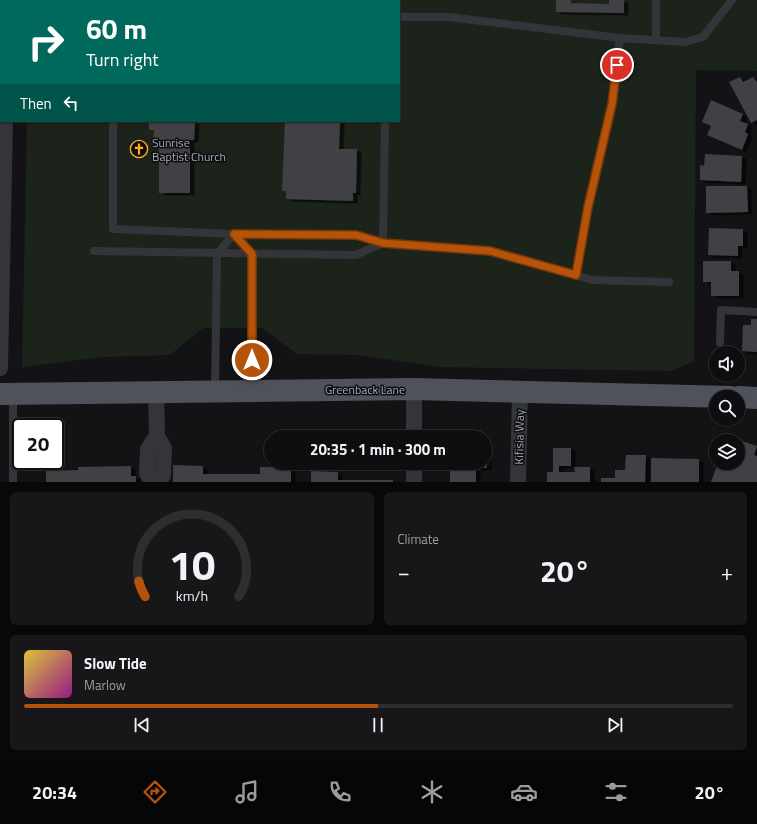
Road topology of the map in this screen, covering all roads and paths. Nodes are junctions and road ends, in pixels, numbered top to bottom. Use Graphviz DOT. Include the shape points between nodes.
graph roads {
  1 [pos="656,0"];
  2 [pos="732,0"];
  3 [pos="400,17"];
  4 [pos="620,38"];
  5 [pos="656,40"];
  6 [pos="4,122"];
  7 [pos="113,122"];
  8 [pos="385,122"];
  9 [pos="234,234"];
  10 [pos="383,243"];
  11 [pos="94,251"];
  12 [pos="217,254"];
  13 [pos="252,254"];
  14 [pos="576,275"];
  15 [pos="669,282"];
  16 [pos="757,312"];
  17 [pos="720,343"];
  18 [pos="0,368"];
  19 [pos="414,389"];
  20 [pos="215,390"];
  21 [pos="252,390"];
  22 [pos="156,391"];
  23 [pos="520,392"];
  24 [pos="7,394"];
  25 [pos="709,396"];
  26 [pos="745,397"];
  27 [pos="757,398"];
  28 [pos="414,430"];
  29 [pos="157,436"];
  30 [pos="414,470"];
  31 [pos="13,482"];
  32 [pos="152,482"];
  33 [pos="158,482"];
  34 [pos="414,482"];
  35 [pos="518,482"];
  1 -- 5 [label="lane"];
  2 -- 5 [label="lane" via="703,37 685,42"];
  3 -- 4 [label="lane" via="449,17"];
  4 -- 5 [label="lane"];
  4 -- 14 [label="lane" via="612,104 588,207"];
  6 -- 18 [label="street"];
  7 -- 9 [label="lane" via="113,229"];
  8 -- 10 [label="lane"];
  9 -- 10 [label="lane" via="356,235"];
  9 -- 12 [label="lane"];
  9 -- 13 [label="lane"];
  10 -- 13 [label="lane" via="356,255"];
  10 -- 14 [label="lane" via="490,251"];
  11 -- 12 [label="lane"];
  12 -- 13 [label="lane"];
  12 -- 20 [label="lane"];
  13 -- 21 [label="lane"];
  14 -- 15 [label="lane" via="592,280"];
  16 -- 17 [label="lane" via="721,310"];
  19 -- 21 [label="main road, Greenback Lane"];
  19 -- 23 [label="main road, Greenback Lane"];
  19 -- 28 [label="street"];
  20 -- 21 [label="main road, Greenback Lane"];
  20 -- 22 [label="main road, Greenback Lane"];
  22 -- 24 [label="main road, Greenback Lane"];
  22 -- 29 [label="street"];
  23 -- 25 [label="main road, Greenback Lane"];
  23 -- 35 [label="street, Kifisia Way"];
  24 -- 31 [label="lane"];
  26 -- 27 [label="main road"];
  29 -- 32 [label="street" via="148,449 147,473"];
  29 -- 33 [label="street" via="164,448 163,475"];
  30 -- 34 [label="street"];
}
